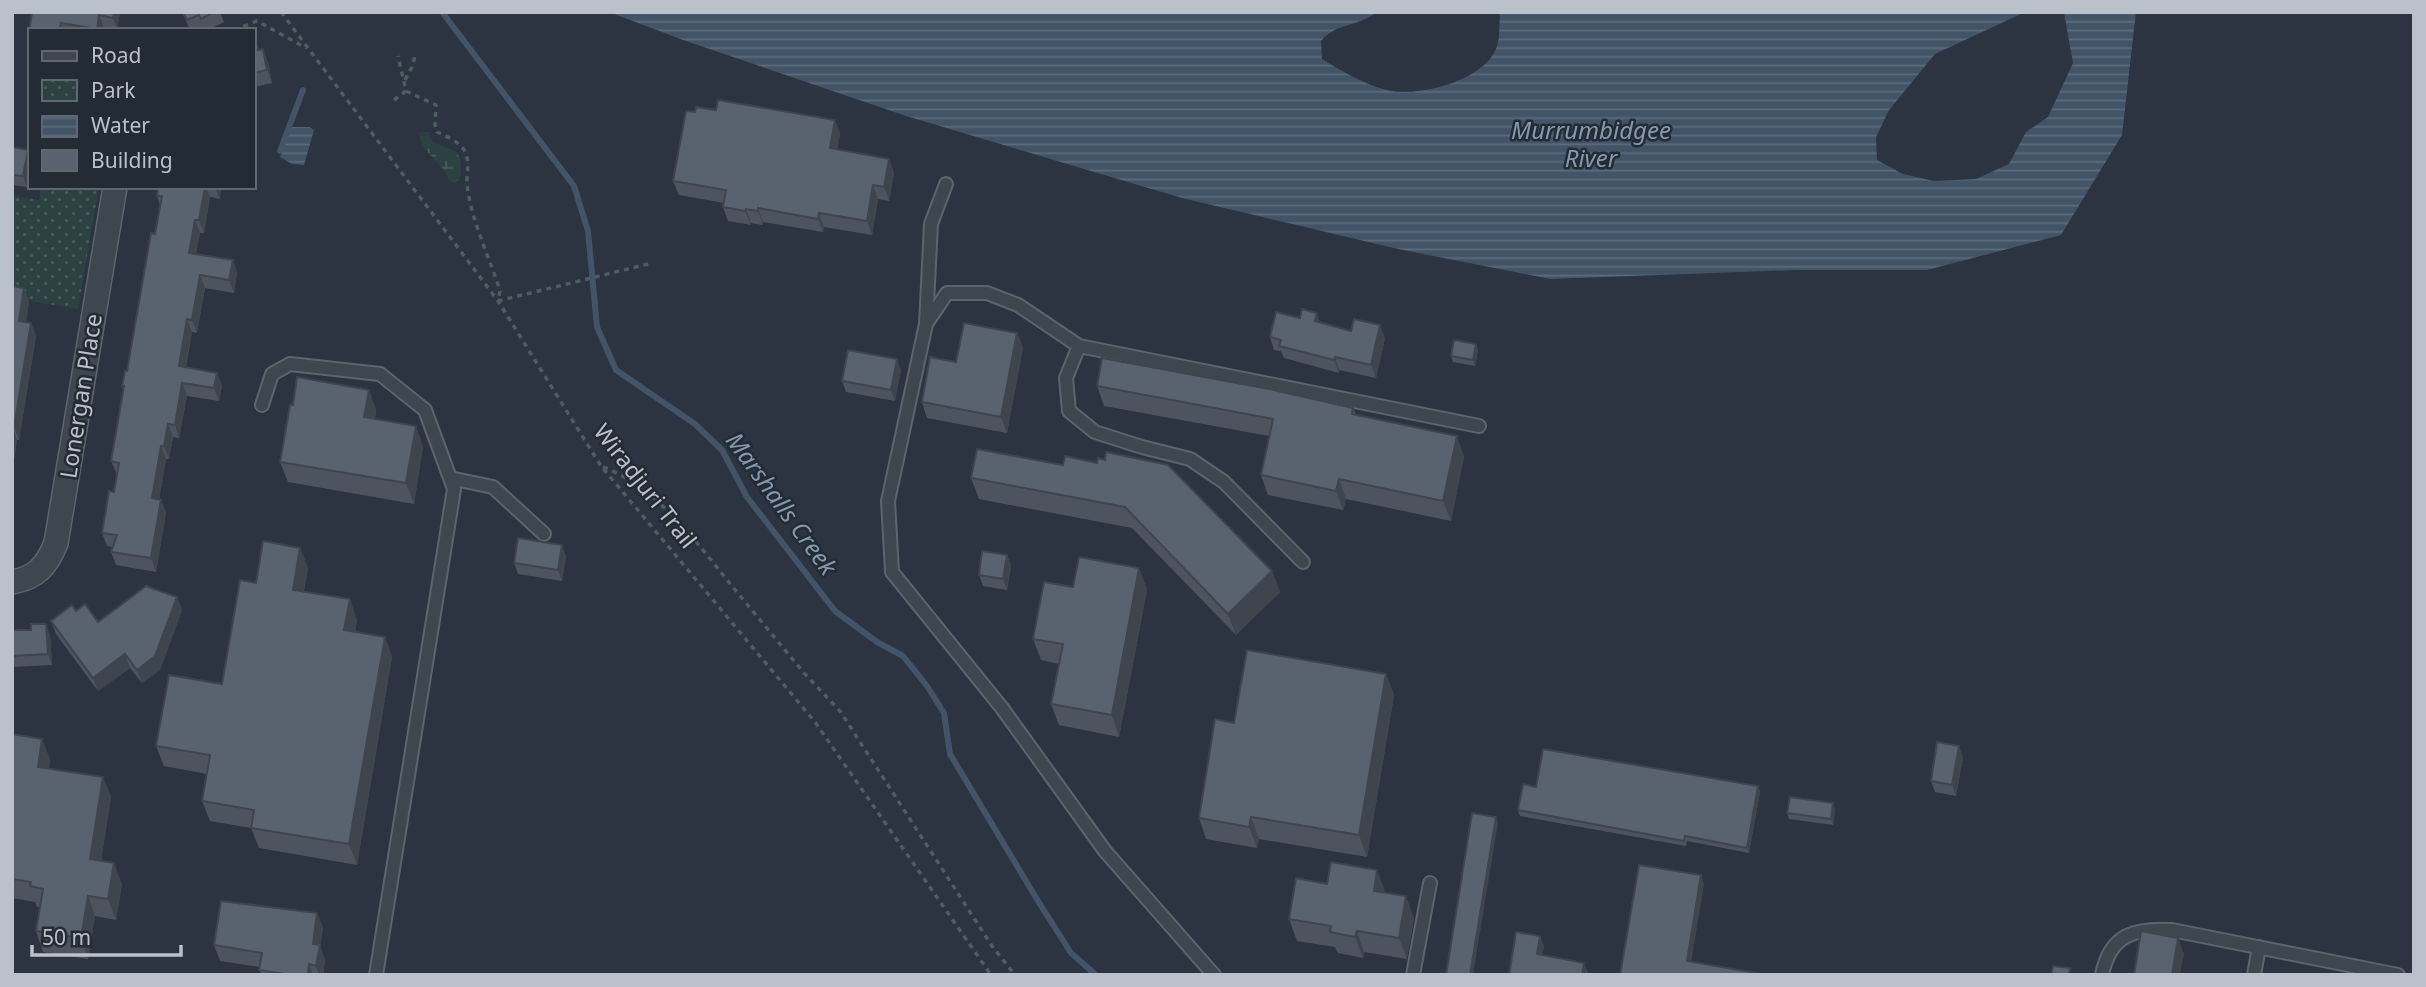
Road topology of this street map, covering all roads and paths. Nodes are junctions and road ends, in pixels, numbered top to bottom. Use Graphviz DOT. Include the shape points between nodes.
graph roads {
  1 [pos="281,12"];
  2 [pos="239,28"];
  3 [pos="308,49"];
  4 [pos="398,56"];
  5 [pos="415,56"];
  6 [pos="404,80"];
  7 [pos="406,91"];
  8 [pos="394,100"];
  9 [pos="946,184"];
  10 [pos="115,189"];
  11 [pos="652,263"];
  12 [pos="498,301"];
  13 [pos="926,324"];
  14 [pos="1079,346"];
  15 [pos="262,405"];
  16 [pos="1479,426"];
  17 [pos="601,466"];
  18 [pos="450,478"];
  19 [pos="544,534"];
  20 [pos="1303,562"];
  21 [pos="12,582"];
  22 [pos="1430,883"];
  23 [pos="2259,947"];
  24 [pos="376,975"];
  25 [pos="991,975"];
  26 [pos="1015,975"];
  27 [pos="1214,975"];
  28 [pos="1413,975"];
  29 [pos="2102,975"];
  30 [pos="2254,975"];
  31 [pos="2398,975"];
  1 -- 3 [label="path, Wiradjuri Trail"];
  2 -- 3 [label="path" via="257,21"];
  3 -- 12 [label="path, Wiradjuri Trail"];
  4 -- 6 [label="path"];
  5 -- 6 [label="path"];
  6 -- 7 [label="path"];
  7 -- 8 [label="path"];
  7 -- 12 [label="path" via="436,105 437,132 465,151 470,198 500,291"];
  9 -- 13 [label="lane" via="931,224"];
  10 -- 21 [label="street, Lonergan Place" via="56,543 41,570"];
  11 -- 12 [label="path"];
  12 -- 17 [label="path, Wiradjuri Trail"];
  13 -- 14 [label="lane" via="947,293 987,293 1018,305"];
  13 -- 27 [label="lane" via="888,501 891,572 1002,708 1105,851"];
  14 -- 16 [label="lane"];
  14 -- 20 [label="lane" via="1066,379 1069,411 1095,432 1190,459 1224,482"];
  15 -- 18 [label="lane" via="272,374 290,364 380,374 425,410"];
  17 -- 25 [label="path, Wiradjuri Trail" via="815,722"];
  17 -- 26 [label="path" via="640,487 675,519 824,691"];
  18 -- 19 [label="lane" via="493,487"];
  18 -- 24 [label="lane" via="454,489"];
  22 -- 28 [label="lane"];
  23 -- 29 [label="lane" via="2148,929 2126,935 2112,948"];
  23 -- 30 [label="lane"];
  23 -- 31 [label="lane"];
}
